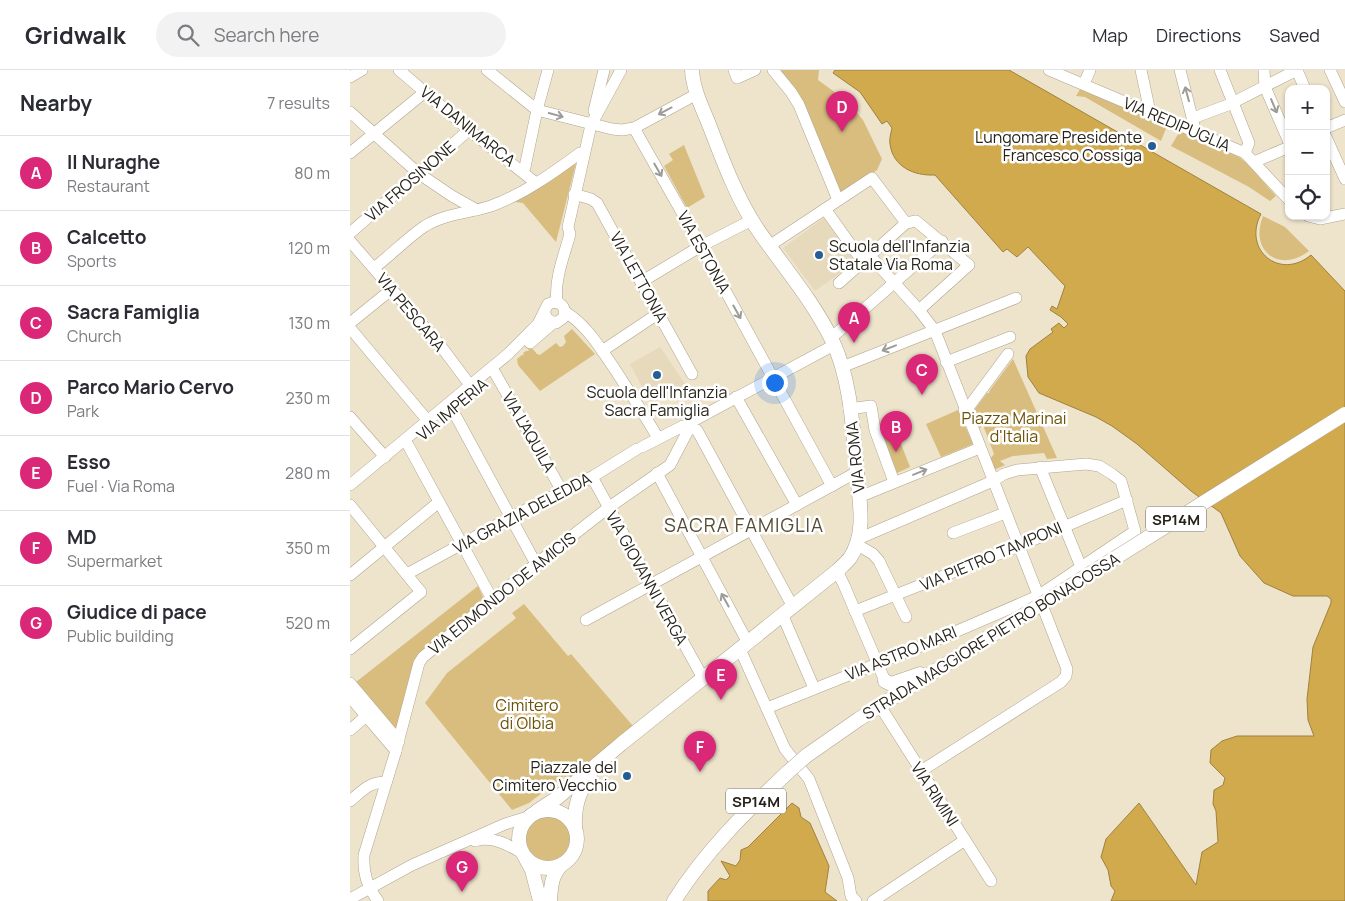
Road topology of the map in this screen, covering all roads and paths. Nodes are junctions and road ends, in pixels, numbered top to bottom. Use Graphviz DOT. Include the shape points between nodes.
graph roads {
  1 [pos="362,70"];
  2 [pos="399,70"];
  3 [pos="487,70"];
  4 [pos="548,70"];
  5 [pos="604,70"];
  6 [pos="621,70"];
  7 [pos="692,70"];
  8 [pos="755,70"];
  9 [pos="773,70"];
  10 [pos="1049,70"];
  11 [pos="1090,70"];
  12 [pos="1141,70"];
  13 [pos="1180,70"];
  14 [pos="1220,70"];
  15 [pos="1264,70"];
  16 [pos="1297,70"];
  17 [pos="1330,70"];
  18 [pos="735,74"];
  19 [pos="350,78"];
  20 [pos="1084,84"];
  21 [pos="1303,85"];
  22 [pos="1265,87"];
  23 [pos="425,92"];
  24 [pos="603,93"];
  25 [pos="697,94"];
  26 [pos="1345,102"];
  27 [pos="1232,103"];
  28 [pos="537,110"];
  29 [pos="350,112"];
  30 [pos="1150,112"];
  31 [pos="1193,118"];
  32 [pos="1345,120"];
  33 [pos="591,125"];
  34 [pos="1330,126"];
  35 [pos="634,128"];
  36 [pos="469,130"];
  37 [pos="1195,131"];
  38 [pos="1285,133"];
  39 [pos="375,134"];
  40 [pos="1330,146"];
  41 [pos="1285,149"];
  42 [pos="350,153"];
  43 [pos="1245,153"];
  44 [pos="584,154"];
  45 [pos="1254,162"];
  46 [pos="523,171"];
  47 [pos="418,174"];
  48 [pos="1345,179"];
  49 [pos="536,182"];
  50 [pos="574,194"];
  51 [pos="1285,196"];
  52 [pos="838,200"];
  53 [pos="825,209"];
  54 [pos="477,210"];
  55 [pos="1345,214"];
  56 [pos="1330,218"];
  57 [pos="752,220"];
  58 [pos="906,223"];
  59 [pos="350,233"];
  60 [pos="350,241"];
  61 [pos="942,241"];
  62 [pos="701,246"];
  63 [pos="769,246"];
  64 [pos="867,259"];
  65 [pos="374,268"];
  66 [pos="641,282"];
  67 [pos="839,283"];
  68 [pos="894,283"];
  69 [pos="392,289"];
  70 [pos="1016,298"];
  71 [pos="550,306"];
  72 [pos="919,310"];
  73 [pos="658,314"];
  74 [pos="560,318"];
  75 [pos="350,323"];
  76 [pos="350,328"];
  77 [pos="935,331"];
  78 [pos="1010,337"];
  79 [pos="833,342"];
  80 [pos="600,347"];
  81 [pos="1008,354"];
  82 [pos="946,362"];
  83 [pos="842,367"];
  84 [pos="495,373"];
  85 [pos="692,374"];
  86 [pos="772,377"];
  87 [pos="470,385"];
  88 [pos="736,397"];
  89 [pos="850,408"];
  90 [pos="452,409"];
  91 [pos="964,410"];
  92 [pos="1345,414"];
  93 [pos="350,417"];
  94 [pos="428,421"];
  95 [pos="689,428"];
  96 [pos="658,438"];
  97 [pos="408,445"];
  98 [pos="980,448"];
  99 [pos="385,457"];
  100 [pos="1040,467"];
  101 [pos="857,472"];
  102 [pos="657,473"];
  103 [pos="592,477"];
  104 [pos="894,482"];
  105 [pos="993,482"];
  106 [pos="350,485"];
  107 [pos="832,486"];
  108 [pos="562,491"];
  109 [pos="350,493"];
  110 [pos="859,497"];
  111 [pos="1127,500"];
  112 [pos="439,502"];
  113 [pos="350,505"];
  114 [pos="797,505"];
  115 [pos="608,508"];
  116 [pos="1005,513"];
  117 [pos="511,517"];
  118 [pos="1064,526"];
  119 [pos="752,530"];
  120 [pos="954,533"];
  121 [pos="857,541"];
  122 [pos="462,544"];
  123 [pos="1019,546"];
  124 [pos="384,547"];
  125 [pos="702,556"];
  126 [pos="536,564"];
  127 [pos="1081,567"];
  128 [pos="837,572"];
  129 [pos="407,574"];
  130 [pos="350,575"];
  131 [pos="651,584"];
  132 [pos="896,595"];
  133 [pos="1038,596"];
  134 [pos="492,599"];
  135 [pos="855,610"];
  136 [pos="787,611"];
  137 [pos="906,617"];
  138 [pos="586,620"];
  139 [pos="744,646"];
  140 [pos="350,649"];
  141 [pos="877,664"];
  142 [pos="942,666"];
  143 [pos="703,678"];
  144 [pos="885,681"];
  145 [pos="350,683"];
  146 [pos="814,688"];
  147 [pos="350,697"];
  148 [pos="880,706"];
  149 [pos="767,708"];
  150 [pos="370,713"];
  151 [pos="350,730"];
  152 [pos="397,746"];
  153 [pos="600,762"];
  154 [pos="921,770"];
  155 [pos="386,784"];
  156 [pos="350,801"];
  157 [pos="532,814"];
  158 [pos="576,829"];
  159 [pos="965,840"];
  160 [pos="456,846"];
  161 [pos="524,856"];
  162 [pos="562,864"];
  163 [pos="991,881"];
  164 [pos="369,888"];
  165 [pos="350,899"];
  166 [pos="378,901"];
  167 [pos="540,901"];
  168 [pos="550,901"];
  169 [pos="674,901"];
  170 [pos="856,901"];
  171 [pos="874,901"];
  1 -- 19 [label="street"];
  2 -- 23 [label="street, VIA DANIMARCA"];
  3 -- 28 [label="street"];
  4 -- 28 [label="street"];
  5 -- 24 [label="street"];
  6 -- 24 [label="street"];
  7 -- 25 [label="main road, VIA ROMA"];
  8 -- 18 [label="street"];
  9 -- 52 [label="street" via="799,105"];
  10 -- 20 [label="street, VIA REDIPUGLIA"];
  11 -- 20 [label="street"];
  12 -- 30 [label="street"];
  31 -- 13 [label="street, one-way"];
  14 -- 27 [label="street"];
  15 -- 22 [label="street"];
  16 -- 21 [label="street"];
  16 -- 22 [label="street"];
  17 -- 26 [label="street"];
  20 -- 30 [label="street, VIA REDIPUGLIA"];
  22 -- 27 [label="street"];
  22 -- 38 [label="street, one-way"];
  23 -- 36 [label="street, VIA DANIMARCA"];
  23 -- 39 [label="street"];
  24 -- 33 [label="street"];
  25 -- 35 [label="street, one-way"];
  25 -- 57 [label="main road, VIA ROMA" via="723,160"];
  27 -- 31 [label="street"];
  27 -- 43 [label="street" via="1249,143"];
  28 -- 33 [label="street, one-way"];
  28 -- 46 [label="street"];
  29 -- 39 [label="street"];
  30 -- 37 [label="street, VIA REDIPUGLIA"];
  31 -- 37 [label="street"];
  32 -- 34 [label="street"];
  33 -- 35 [label="street" via="622,130"];
  33 -- 44 [label="street"];
  35 -- 62 [label="street, VIA ESTONIA, one-way"];
  36 -- 46 [label="street, VIA DANIMARCA"];
  36 -- 47 [label="street, VIA FROSINONE"];
  37 -- 43 [label="street, VIA REDIPUGLIA"];
  39 -- 42 [label="street"];
  39 -- 47 [label="street"];
  40 -- 48 [label="street"];
  41 -- 45 [label="street"];
  43 -- 45 [label="street, VIA REDIPUGLIA"];
  44 -- 49 [label="street" via="580,153"];
  44 -- 50 [label="street"];
  45 -- 51 [label="street, VIA REDIPUGLIA"];
  46 -- 49 [label="street, VIA DANIMARCA"];
  47 -- 54 [label="street"];
  47 -- 59 [label="street, VIA FROSINONE"];
  49 -- 54 [label="street"];
  50 -- 66 [label="street, VIA LETTONIA" via="597,203"];
  50 -- 71 [label="street" via="568,227 570,234"];
  52 -- 53 [label="street"];
  52 -- 58 [label="street" via="872,178"];
  53 -- 63 [label="street"];
  53 -- 64 [label="street"];
  54 -- 65 [label="street" via="424,227"];
  55 -- 56 [label="street"];
  57 -- 62 [label="street"];
  57 -- 63 [label="main road, VIA ROMA"];
  58 -- 61 [label="street" via="916,221"];
  58 -- 64 [label="street"];
  60 -- 65 [label="street, VIA PESCARA"];
  61 -- 68 [label="street, VIA GRAZIA DELEDDA"];
  61 -- 72 [label="street" via="970,266"];
  62 -- 66 [label="street"];
  62 -- 86 [label="street, VIA ESTONIA, one-way"];
  63 -- 79 [label="main road, VIA ROMA"];
  64 -- 67 [label="street"];
  64 -- 68 [label="street"];
  65 -- 69 [label="street, VIA PESCARA"];
  66 -- 73 [label="street, VIA LETTONIA"];
  68 -- 72 [label="street"];
  68 -- 79 [label="street, VIA GRAZIA DELEDDA"];
  69 -- 75 [label="street"];
  69 -- 87 [label="street, VIA PESCARA"];
  70 -- 77 [label="street"];
  71 -- 74 [label="street" via="548,320"];
  71 -- 74 [label="street" via="562,304"];
  71 -- 87 [label="street, VIA IMPERIA" via="532,331"];
  72 -- 77 [label="street"];
  73 -- 80 [label="street"];
  73 -- 85 [label="street, VIA LETTONIA"];
  74 -- 80 [label="street"];
  74 -- 84 [label="street, VIA IMPERIA"];
  76 -- 94 [label="street"];
  77 -- 82 [label="street"];
  77 -- 83 [label="street, one-way"];
  78 -- 82 [label="street"];
  79 -- 83 [label="main road, VIA ROMA"];
  79 -- 86 [label="street, VIA GRAZIA DELEDDA"];
  80 -- 96 [label="street"];
  81 -- 91 [label="street"];
  82 -- 91 [label="street"];
  83 -- 89 [label="main road, VIA ROMA"];
  84 -- 90 [label="street, VIA IMPERIA"];
  84 -- 108 [label="street, VIA L'AQUILA"];
  86 -- 88 [label="street, VIA GRAZIA DELEDDA"];
  86 -- 107 [label="street, VIA ESTONIA"];
  87 -- 94 [label="street, VIA IMPERIA"];
  88 -- 95 [label="street, VIA GRAZIA DELEDDA" via="692,421"];
  88 -- 114 [label="street"];
  89 -- 101 [label="main road, VIA ROMA"];
  89 -- 104 [label="street" via="871,406 875,430"];
  90 -- 97 [label="street, VIA IMPERIA"];
  90 -- 117 [label="street"];
  91 -- 98 [label="street"];
  92 -- 142 [label="main road, STRADA MAGGIORE PIETRO BONACOSSA / SP14M, bridge"];
  93 -- 99 [label="street"];
  94 -- 99 [label="street, VIA IMPERIA"];
  95 -- 96 [label="street, VIA GRAZIA DELEDDA" via="683,426"];
  95 -- 102 [label="street, VIA EDMONDO DE AMICIS" via="670,465"];
  95 -- 119 [label="street" via="697,430"];
  96 -- 103 [label="street, VIA GRAZIA DELEDDA"];
  97 -- 109 [label="street, VIA IMPERIA"];
  97 -- 112 [label="street"];
  104 -- 98 [label="street, one-way"];
  98 -- 105 [label="street"];
  99 -- 106 [label="street, VIA IMPERIA"];
  100 -- 105 [label="street" via="1004,474"];
  100 -- 111 [label="street" via="1099,466 1120,481"];
  100 -- 118 [label="street"];
  101 -- 107 [label="street"];
  101 -- 110 [label="main road, VIA ROMA"];
  102 -- 115 [label="street, VIA EDMONDO DE AMICIS"];
  102 -- 125 [label="street"];
  103 -- 108 [label="street, VIA GRAZIA DELEDDA"];
  103 -- 115 [label="street, VIA GIOVANNI VERGA"];
  104 -- 110 [label="street"];
  105 -- 116 [label="street"];
  105 -- 121 [label="street"];
  107 -- 114 [label="street"];
  108 -- 117 [label="street, VIA GRAZIA DELEDDA"];
  110 -- 121 [label="main road, VIA ROMA"];
  111 -- 118 [label="street, VIA PIETRO TAMPONI"];
  111 -- 127 [label="street, VIA ASTRO MARI" via="1135,531"];
  112 -- 122 [label="street"];
  112 -- 124 [label="street"];
  113 -- 124 [label="street"];
  114 -- 119 [label="street"];
  115 -- 126 [label="street, VIA EDMONDO DE AMICIS"];
  115 -- 131 [label="street, VIA GIOVANNI VERGA"];
  116 -- 120 [label="street"];
  116 -- 123 [label="street"];
  117 -- 122 [label="street, VIA GRAZIA DELEDDA"];
  117 -- 126 [label="street"];
  118 -- 123 [label="street, VIA PIETRO TAMPONI"];
  118 -- 127 [label="street"];
  119 -- 125 [label="street"];
  119 -- 136 [label="street"];
  121 -- 128 [label="main road, VIA ROMA" via="850,558"];
  121 -- 132 [label="street" via="879,561"];
  122 -- 129 [label="street, VIA GRAZIA DELEDDA"];
  122 -- 134 [label="street"];
  123 -- 132 [label="street, VIA PIETRO TAMPONI"];
  123 -- 133 [label="street"];
  124 -- 129 [label="street"];
  124 -- 130 [label="street"];
  125 -- 131 [label="street"];
  139 -- 125 [label="street, one-way"];
  126 -- 134 [label="street, VIA EDMONDO DE AMICIS"];
  127 -- 133 [label="street, VIA ASTRO MARI"];
  128 -- 135 [label="street"];
  128 -- 136 [label="main road, VIA ROMA"];
  129 -- 140 [label="street" via="421,592"];
  131 -- 138 [label="street"];
  131 -- 143 [label="street, VIA GIOVANNI VERGA"];
  132 -- 135 [label="street, VIA PIETRO TAMPONI"];
  132 -- 137 [label="street"];
  133 -- 141 [label="street, VIA ASTRO MARI"];
  133 -- 154 [label="street" via="1066,667 1064,679"];
  134 -- 152 [label="street, VIA EDMONDO DE AMICIS" via="423,657"];
  135 -- 141 [label="street"];
  136 -- 139 [label="main road, VIA ROMA"];
  136 -- 146 [label="street"];
  139 -- 143 [label="main road, VIA ROMA"];
  139 -- 149 [label="street"];
  141 -- 144 [label="street"];
  141 -- 146 [label="street, VIA ASTRO MARI"];
  142 -- 144 [label="main road" via="891,684"];
  142 -- 148 [label="main road, STRADA MAGGIORE PIETRO BONACOSSA / SP14M"];
  143 -- 153 [label="main road, VIA ROMA"];
  145 -- 150 [label="street"];
  146 -- 149 [label="street, VIA ASTRO MARI"];
  147 -- 150 [label="street"];
  148 -- 154 [label="street, VIA RIMINI"];
  148 -- 169 [label="main road, STRADA MAGGIORE PIETRO BONACOSSA / SP14M, bridge" via="806,756 788,772 726,832"];
  149 -- 170 [label="street" via="785,748 809,779 848,878 851,896"];
  150 -- 151 [label="street"];
  150 -- 152 [label="street"];
  152 -- 155 [label="street, VIA EDMONDO DE AMICIS"];
  153 -- 157 [label="main road"];
  153 -- 158 [label="main road" via="581,789 576,806"];
  154 -- 159 [label="street, VIA RIMINI"];
  155 -- 156 [label="street" via="370,785"];
  155 -- 164 [label="street, VIA EDMONDO DE AMICIS" via="364,854 363,867"];
  157 -- 158 [label="main road" via="552,810 560,812"];
  157 -- 160 [label="street"];
  157 -- 161 [label="main road" via="523,822 518,838"];
  158 -- 162 [label="main road" via="574,853"];
  159 -- 163 [label="street, VIA RIMINI"];
  159 -- 171 [label="street"];
  160 -- 161 [label="street" via="479,839 492,840 504,843"];
  160 -- 164 [label="street"];
  161 -- 162 [label="main road" via="534,865 544,868"];
  161 -- 167 [label="main road" via="532,870"];
  162 -- 168 [label="main road" via="552,879"];
  164 -- 165 [label="street"];
  164 -- 166 [label="street"];
}
